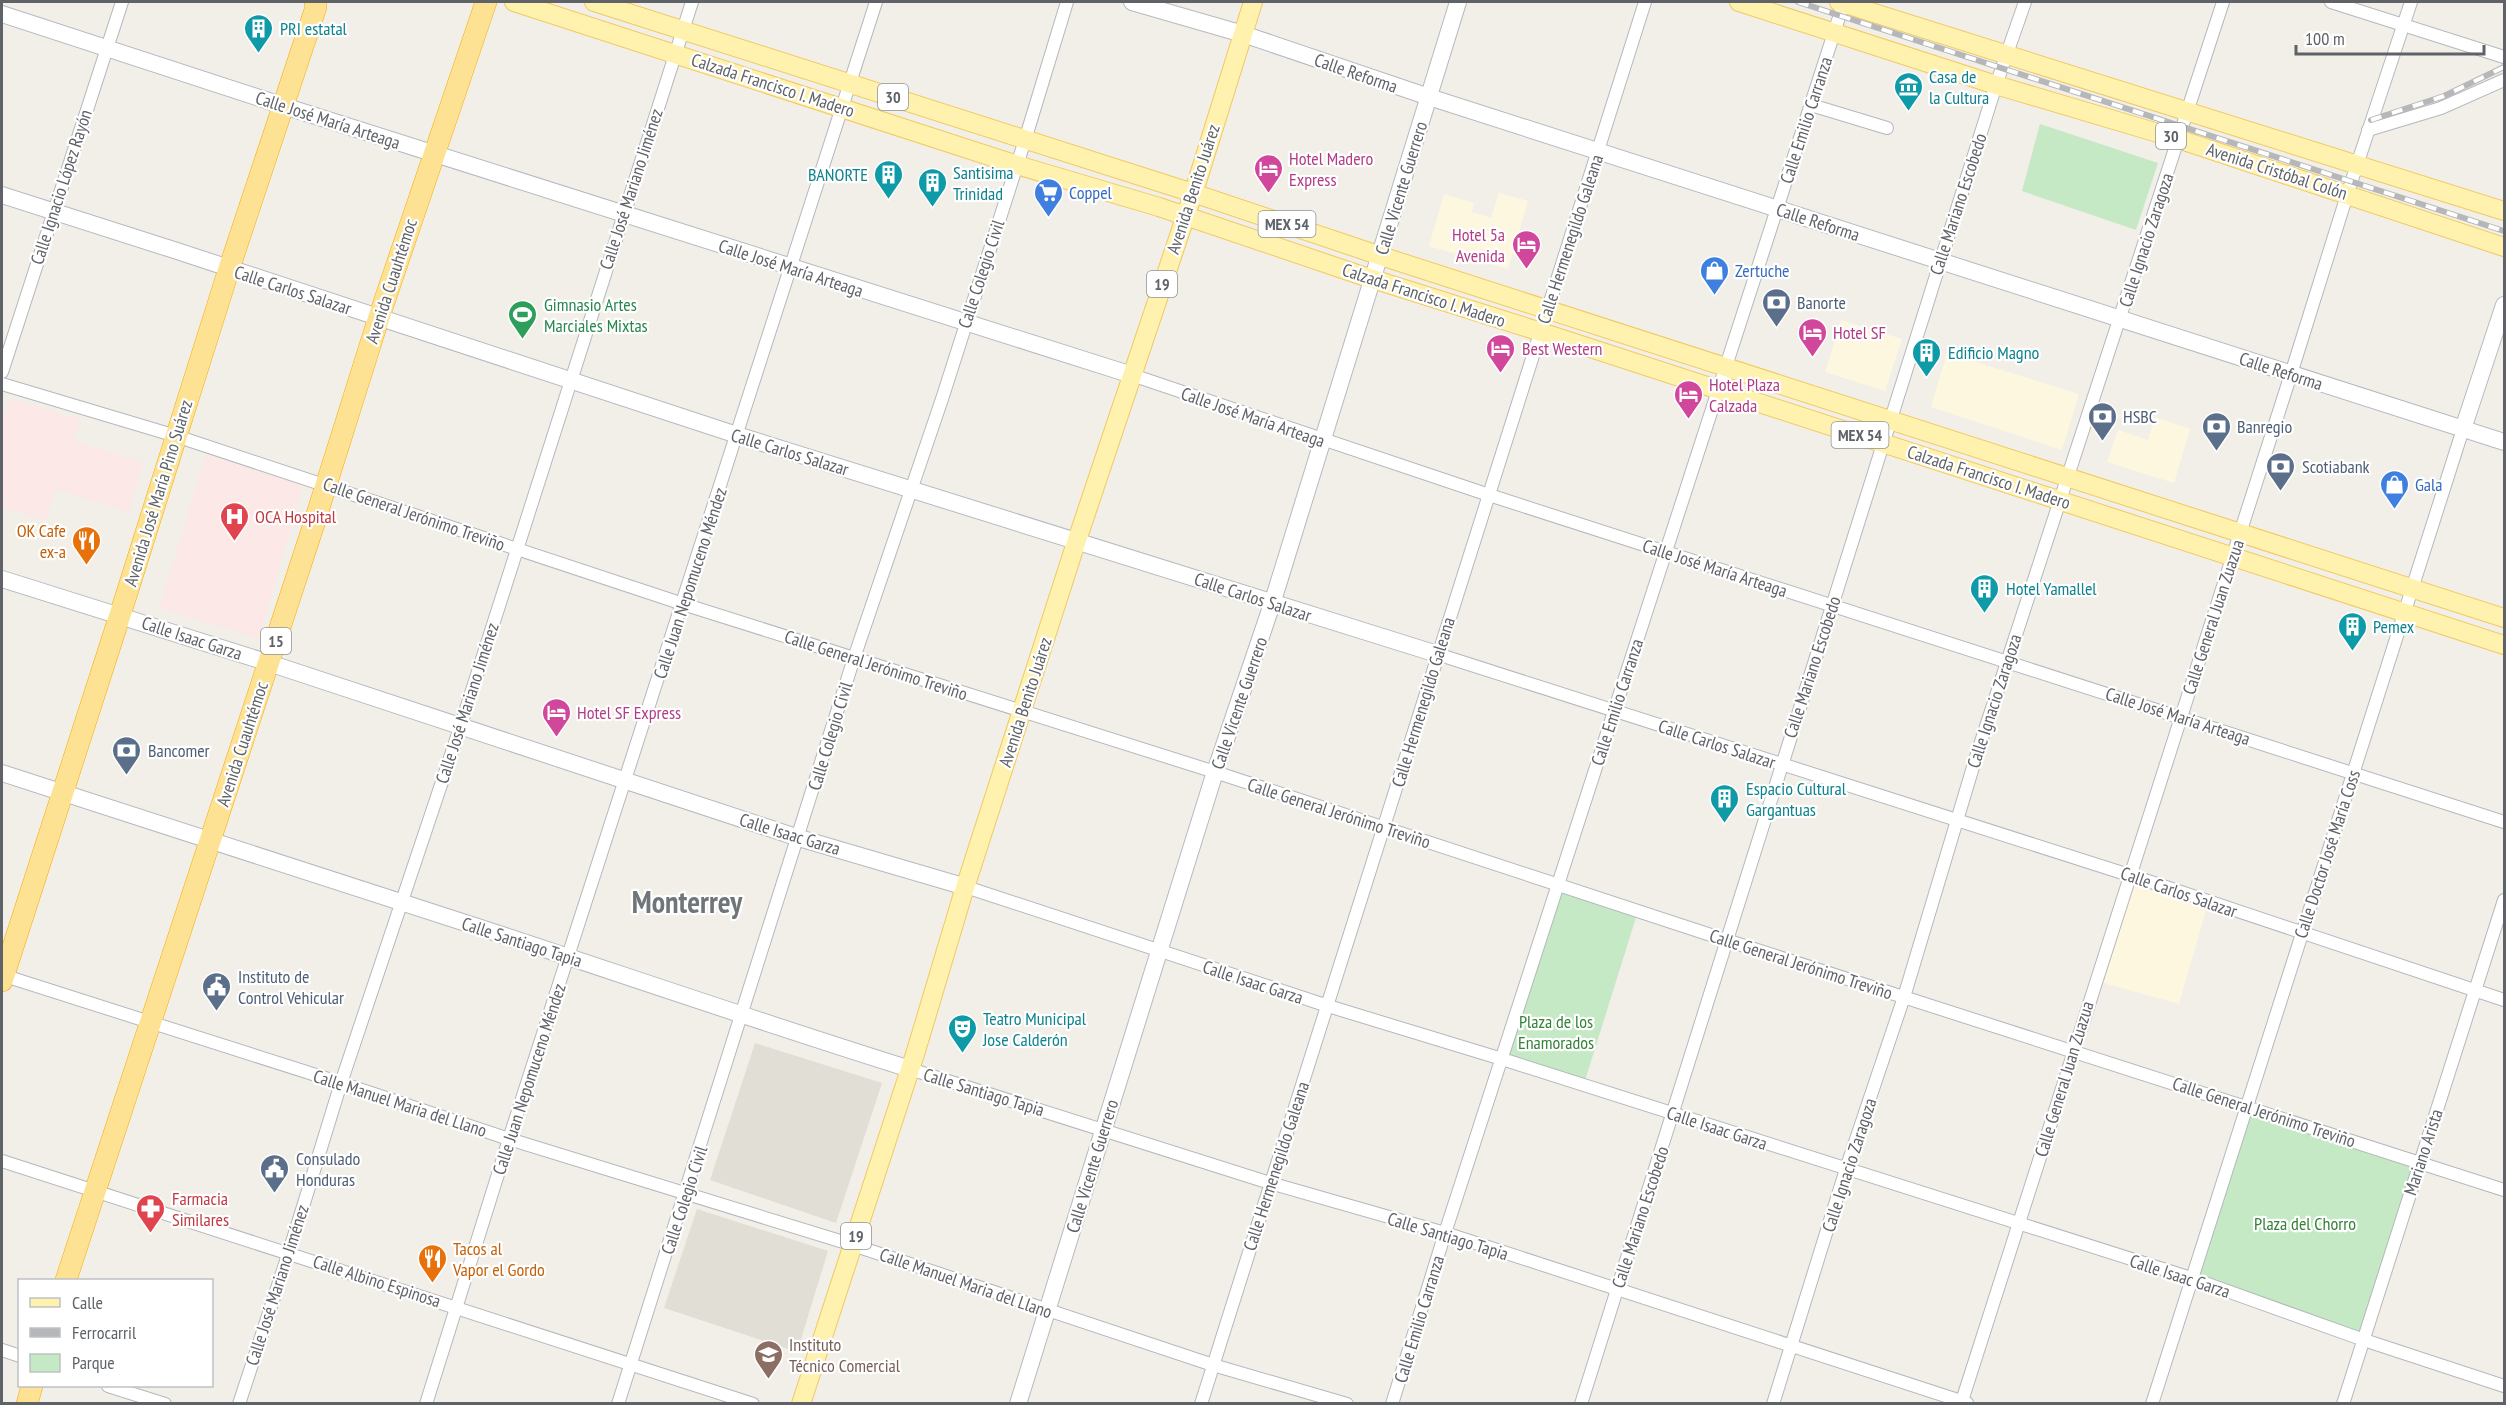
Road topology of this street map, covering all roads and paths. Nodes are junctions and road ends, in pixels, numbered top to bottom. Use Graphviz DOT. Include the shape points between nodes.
graph roads {
  1 [pos="122,2"];
  2 [pos="486,2"];
  3 [pos="514,2"];
  4 [pos="594,2"];
  5 [pos="692,2"];
  6 [pos="876,2"];
  7 [pos="1066,2"];
  8 [pos="1132,2"];
  9 [pos="1253,2"];
  10 [pos="1458,2"];
  11 [pos="1645,2"];
  12 [pos="1739,2"];
  13 [pos="1842,2"];
  14 [pos="2025,2"];
  15 [pos="2223,2"];
  16 [pos="2331,2"];
  17 [pos="2411,2"];
  18 [pos="317,3"];
  19 [pos="618,5"];
  20 [pos="2,14"];
  21 [pos="2404,24"];
  22 [pos="682,30"];
  23 [pos="1835,32"];
  24 [pos="1243,34"];
  25 [pos="107,48"];
  26 [pos="675,53"];
  27 [pos="2008,55"];
  28 [pos="2505,57"];
  29 [pos="2505,80"];
  30 [pos="848,83"];
  31 [pos="1996,85"];
  32 [pos="1429,97"];
  33 [pos="1811,105"];
  34 [pos="284,106"];
  35 [pos="842,107"];
  36 [pos="2187,113"];
  37 [pos="1887,128"];
  38 [pos="2368,130"];
  39 [pos="2178,139"];
  40 [pos="1025,140"];
  41 [pos="1598,150"];
  42 [pos="434,154"];
  43 [pos="1017,165"];
  44 [pos="2357,166"];
  45 [pos="1193,193"];
  46 [pos="2,195"];
  47 [pos="2347,195"];
  48 [pos="1777,209"];
  49 [pos="2505,211"];
  50 [pos="53,212"];
  51 [pos="623,214"];
  52 [pos="1185,216"];
  53 [pos="2505,247"];
  54 [pos="1381,256"];
  55 [pos="1940,261"];
  56 [pos="789,267"];
  57 [pos="229,268"];
  58 [pos="1373,279"];
  59 [pos="2505,305"];
  60 [pos="1548,309"];
  61 [pos="379,317"];
  62 [pos="2120,319"];
  63 [pos="964,324"];
  64 [pos="1541,332"];
  65 [pos="1727,366"];
  66 [pos="2,372"];
  67 [pos="2291,374"];
  68 [pos="1132,375"];
  69 [pos="570,381"];
  70 [pos="2,384"];
  71 [pos="1720,390"];
  72 [pos="1890,419"];
  73 [pos="2463,429"];
  74 [pos="737,435"];
  75 [pos="176,436"];
  76 [pos="1322,441"];
  77 [pos="2505,442"];
  78 [pos="1883,443"];
  79 [pos="2068,477"];
  80 [pos="326,484"];
  81 [pos="911,490"];
  82 [pos="1489,495"];
  83 [pos="2060,501"];
  84 [pos="2239,533"];
  85 [pos="1077,540"];
  86 [pos="517,549"];
  87 [pos="1666,552"];
  88 [pos="2232,556"];
  89 [pos="2,579"];
  90 [pos="2412,588"];
  91 [pos="683,604"];
  92 [pos="1272,604"];
  93 [pos="1832,605"];
  94 [pos="2404,614"];
  95 [pos="120,615"];
  96 [pos="2505,618"];
  97 [pos="2505,645"];
  98 [pos="1437,654"];
  99 [pos="854,658"];
  100 [pos="2007,662"];
  101 [pos="269,663"];
  102 [pos="1615,710"];
  103 [pos="1022,711"];
  104 [pos="2180,717"];
  105 [pos="460,728"];
  106 [pos="1781,765"];
  107 [pos="1215,772"];
  108 [pos="2354,772"];
  109 [pos="2,773"];
  110 [pos="626,781"];
  111 [pos="63,794"];
  112 [pos="1957,820"];
  113 [pos="2505,822"];
  114 [pos="1384,827"];
  115 [pos="799,838"];
  116 [pos="210,843"];
  117 [pos="2129,875"];
  118 [pos="1558,884"];
  119 [pos="966,887"];
  120 [pos="2505,900"];
  121 [pos="401,902"];
  122 [pos="2301,934"];
  123 [pos="1726,940"];
  124 [pos="1159,951"];
  125 [pos="569,957"];
  126 [pos="2,977"];
  127 [pos="2475,991"];
  128 [pos="1904,997"];
  129 [pos="2505,1000"];
  130 [pos="1328,1006"];
  131 [pos="742,1016"];
  132 [pos="149,1024"];
  133 [pos="2073,1051"];
  134 [pos="1502,1059"];
  135 [pos="910,1069"];
  136 [pos="341,1083"];
  137 [pos="2248,1106"];
  138 [pos="1673,1114"];
  139 [pos="1103,1129"];
  140 [pos="509,1139"];
  141 [pos="2,1161"];
  142 [pos="2420,1161"];
  143 [pos="1846,1169"];
  144 [pos="1270,1183"];
  145 [pos="2505,1190"];
  146 [pos="95,1191"];
  147 [pos="685,1195"];
  148 [pos="2019,1224"];
  149 [pos="1445,1233"];
  150 [pos="853,1245"];
  151 [pos="289,1252"];
  152 [pos="2191,1278"];
  153 [pos="67,1279"];
  154 [pos="1617,1290"];
  155 [pos="457,1307"];
  156 [pos="1046,1311"];
  157 [pos="2364,1340"];
  158 [pos="1792,1347"];
  159 [pos="2,1350"];
  160 [pos="18,1355"];
  161 [pos="631,1364"];
  162 [pos="1213,1365"];
  163 [pos="2505,1386"];
  164 [pos="32,1387"];
  165 [pos="111,1387"];
  166 [pos="1964,1403"];
  167 [pos="27,1404"];
  168 [pos="165,1404"];
  169 [pos="239,1404"];
  170 [pos="426,1404"];
  171 [pos="618,1404"];
  172 [pos="753,1404"];
  173 [pos="801,1404"];
  174 [pos="1018,1404"];
  175 [pos="1201,1404"];
  176 [pos="1347,1404"];
  177 [pos="1392,1404"];
  178 [pos="1581,1404"];
  179 [pos="1773,1404"];
  180 [pos="2152,1404"];
  181 [pos="2343,1404"];
  1 -- 25 [label="street, Calle Ignacio López Rayón"];
  2 -- 42 [label="highway, Avenida Cuauhtémoc / 15"];
  3 -- 26 [label="main road, Calzada Francisco I. Madero / 30"];
  4 -- 19 [label="main road, Calzada Francisco I. Madero / 30"];
  5 -- 22 [label="street, Calle José Mariano Jiménez"];
  6 -- 30 [label="street, Calle Juan Nepomuceno Méndez"];
  7 -- 40 [label="street, Calle Colegio Civil"];
  8 -- 24 [label="street, Calle Reforma"];
  9 -- 24 [label="main road, Avenida Benito Juárez / 19"];
  10 -- 32 [label="street, Calle Vicente Guerrero"];
  11 -- 41 [label="street, Calle Hermenegildo Galeana"];
  12 -- 23 [label="main road, Avenida Cristóbal Colón / 30"];
  13 -- 23 [label="street, Calle Emilio Carranza"];
  13 -- 27 [label="main road, 30"];
  14 -- 27 [label="street, Calle Mariano Escobedo"];
  15 -- 36 [label="street, Calle Ignacio Zaragoza"];
  16 -- 21 [label="street"];
  17 -- 21 [label="street, Calle General Juan Zuazua"];
  18 -- 34 [label="highway, Avenida José María Pino Suárez"];
  19 -- 22 [label="main road, Calzada Francisco I. Madero / 30"];
  20 -- 25 [label="street, Calle José María Arteaga"];
  21 -- 28 [label="street"];
  21 -- 38 [label="street, Calle General Juan Zuazua"];
  22 -- 26 [label="street, Calle José Mariano Jiménez"];
  22 -- 30 [label="main road, Calzada Francisco I. Madero / 30"];
  23 -- 31 [label="main road, Avenida Cristóbal Colón / 30"];
  23 -- 33 [label="street, Calle Emilio Carranza"];
  24 -- 32 [label="street, Calle Reforma"];
  24 -- 45 [label="main road, Avenida Benito Juárez / 19"];
  25 -- 34 [label="street, Calle José María Arteaga"];
  25 -- 50 [label="street, Calle Ignacio López Rayón"];
  26 -- 35 [label="main road, Calzada Francisco I. Madero / 30"];
  26 -- 51 [label="street, Calle José Mariano Jiménez"];
  27 -- 31 [label="street, Calle Mariano Escobedo"];
  27 -- 36 [label="main road, 30"];
  29 -- 38 [label="street" via="2441,108"];
  30 -- 35 [label="street, Calle Juan Nepomuceno Méndez"];
  30 -- 40 [label="main road, Calzada Francisco I. Madero / 30"];
  31 -- 39 [label="main road, Avenida Cristóbal Colón / 30"];
  31 -- 55 [label="street, Calle Mariano Escobedo"];
  32 -- 41 [label="street, Calle Reforma"];
  32 -- 54 [label="street, Calle Vicente Guerrero"];
  33 -- 37 [label="street"];
  33 -- 48 [label="street, Calle Emilio Carranza"];
  34 -- 42 [label="street, Calle José María Arteaga"];
  34 -- 57 [label="highway, Avenida José María Pino Suárez"];
  35 -- 43 [label="main road, Calzada Francisco I. Madero / 30"];
  35 -- 56 [label="street, Calle Juan Nepomuceno Méndez"];
  36 -- 39 [label="street, Calle Ignacio Zaragoza"];
  36 -- 44 [label="main road, Avenida Cristóbal Colón / 30"];
  38 -- 44 [label="street, Calle General Juan Zuazua"];
  39 -- 47 [label="main road, Avenida Cristóbal Colón / 30"];
  39 -- 62 [label="street, Calle Ignacio Zaragoza"];
  40 -- 43 [label="street, Calle Colegio Civil"];
  40 -- 45 [label="main road, Calzada Francisco I. Madero / 30"];
  41 -- 48 [label="street, Calle Reforma"];
  41 -- 60 [label="street, Calle Hermenegildo Galeana"];
  42 -- 51 [label="street, Calle José María Arteaga"];
  42 -- 61 [label="highway, Avenida Cuauhtémoc / 15"];
  43 -- 52 [label="main road, Calzada Francisco I. Madero / 30"];
  43 -- 63 [label="street, Calle Colegio Civil"];
  44 -- 47 [label="street, Calle General Juan Zuazua"];
  44 -- 49 [label="main road, Avenida Cristóbal Colón / 30"];
  45 -- 52 [label="main road, Avenida Benito Juárez / 19"];
  45 -- 54 [label="main road, Calzada Francisco I. Madero / MEX 54"];
  46 -- 50 [label="street, Calle Carlos Salazar"];
  47 -- 53 [label="main road, Avenida Cristóbal Colón / 30"];
  47 -- 67 [label="street, Calle General Juan Zuazua"];
  48 -- 55 [label="street, Calle Reforma"];
  48 -- 65 [label="street, Calle Emilio Carranza"];
  50 -- 57 [label="street, Calle Carlos Salazar"];
  50 -- 66 [label="street, Calle Ignacio López Rayón"];
  51 -- 56 [label="street, Calle José María Arteaga"];
  51 -- 69 [label="street, Calle José Mariano Jiménez"];
  52 -- 58 [label="main road, Calzada Francisco I. Madero / MEX 54"];
  52 -- 68 [label="main road, Avenida Benito Juárez / 19"];
  54 -- 58 [label="street, Calle Vicente Guerrero"];
  54 -- 60 [label="main road, Calzada Francisco I. Madero / MEX 54"];
  55 -- 62 [label="street, Calle Reforma"];
  55 -- 72 [label="street, Calle Mariano Escobedo"];
  56 -- 63 [label="street, Calle José María Arteaga"];
  56 -- 74 [label="street, Calle Juan Nepomuceno Méndez"];
  57 -- 61 [label="street, Calle Carlos Salazar"];
  57 -- 75 [label="highway, Avenida José María Pino Suárez"];
  58 -- 64 [label="main road, Calzada Francisco I. Madero / MEX 54"];
  58 -- 76 [label="street, Calle Vicente Guerrero"];
  59 -- 73 [label="street, Calle Doctor José María Coss"];
  60 -- 64 [label="street, Calle Hermenegildo Galeana"];
  60 -- 65 [label="main road, Calzada Francisco I. Madero / MEX 54"];
  61 -- 69 [label="street, Calle Carlos Salazar"];
  61 -- 80 [label="highway, Avenida Cuauhtémoc / 15"];
  62 -- 67 [label="street, Calle Reforma"];
  62 -- 79 [label="street, Calle Ignacio Zaragoza"];
  63 -- 68 [label="street, Calle José María Arteaga"];
  63 -- 81 [label="street, Calle Colegio Civil"];
  64 -- 71 [label="main road, Calzada Francisco I. Madero / MEX 54"];
  64 -- 82 [label="street, Calle Hermenegildo Galeana"];
  65 -- 71 [label="street, Calle Emilio Carranza"];
  65 -- 72 [label="main road, Calzada Francisco I. Madero / MEX 54"];
  67 -- 73 [label="street, Calle Reforma"];
  67 -- 84 [label="street, Calle General Juan Zuazua"];
  68 -- 76 [label="street, Calle José María Arteaga"];
  68 -- 85 [label="main road, Avenida Benito Juárez / 19"];
  69 -- 74 [label="street, Calle Carlos Salazar"];
  69 -- 86 [label="street, Calle José Mariano Jiménez"];
  70 -- 75 [label="street, Calle General Jerónimo Treviño"];
  71 -- 78 [label="main road, Calzada Francisco I. Madero / MEX 54"];
  71 -- 87 [label="street, Calle Emilio Carranza"];
  72 -- 78 [label="street, Calle Mariano Escobedo"];
  72 -- 79 [label="main road, Calzada Francisco I. Madero / MEX 54"];
  73 -- 77 [label="street, Calle Reforma"];
  73 -- 90 [label="street, Calle Doctor José María Coss"];
  74 -- 81 [label="street, Calle Carlos Salazar"];
  74 -- 91 [label="street, Calle Juan Nepomuceno Méndez"];
  75 -- 80 [label="street, Calle General Jerónimo Treviño"];
  75 -- 95 [label="highway, Avenida José María Pino Suárez"];
  76 -- 82 [label="street, Calle José María Arteaga"];
  76 -- 92 [label="street, Calle Vicente Guerrero"];
  78 -- 83 [label="main road, Calzada Francisco I. Madero / MEX 54"];
  78 -- 93 [label="street, Calle Mariano Escobedo"];
  79 -- 83 [label="street, Calle Ignacio Zaragoza"];
  79 -- 84 [label="main road, Calzada Francisco I. Madero / MEX 54"];
  80 -- 86 [label="street, Calle General Jerónimo Treviño"];
  80 -- 101 [label="highway, Avenida Cuauhtémoc / 15"];
  81 -- 85 [label="street, Calle Carlos Salazar"];
  81 -- 99 [label="street, Calle Colegio Civil"];
  82 -- 87 [label="street, Calle José María Arteaga"];
  82 -- 98 [label="street, Calle Hermenegildo Galeana"];
  83 -- 88 [label="main road, Calzada Francisco I. Madero / MEX 54"];
  83 -- 100 [label="street, Calle Ignacio Zaragoza"];
  84 -- 88 [label="street, Calle General Juan Zuazua"];
  84 -- 90 [label="main road, Calzada Francisco I. Madero / MEX 54"];
  85 -- 92 [label="street, Calle Carlos Salazar"];
  85 -- 103 [label="main road, Avenida Benito Juárez / 19"];
  86 -- 91 [label="street, Calle General Jerónimo Treviño"];
  86 -- 105 [label="street, Calle José Mariano Jiménez"];
  87 -- 93 [label="street, Calle José María Arteaga"];
  87 -- 102 [label="street, Calle Emilio Carranza"];
  88 -- 94 [label="main road, Calzada Francisco I. Madero / MEX 54"];
  88 -- 104 [label="street, Calle General Juan Zuazua"];
  89 -- 95 [label="street, Calle Isaac Garza"];
  90 -- 94 [label="street, Calle Doctor José María Coss"];
  90 -- 96 [label="main road, Calzada Francisco I. Madero / MEX 54"];
  91 -- 99 [label="street, Calle General Jerónimo Treviño"];
  91 -- 110 [label="street, Calle Juan Nepomuceno Méndez"];
  92 -- 98 [label="street, Calle Carlos Salazar"];
  92 -- 107 [label="street, Calle Vicente Guerrero"];
  93 -- 100 [label="street, Calle José María Arteaga"];
  93 -- 106 [label="street, Calle Mariano Escobedo"];
  94 -- 97 [label="main road, Calzada Francisco I. Madero / MEX 54"];
  94 -- 108 [label="street, Calle Doctor José María Coss"];
  95 -- 101 [label="street, Calle Isaac Garza"];
  95 -- 111 [label="highway, Avenida José María Pino Suárez"];
  98 -- 102 [label="street, Calle Carlos Salazar"];
  98 -- 114 [label="street, Calle Hermenegildo Galeana"];
  99 -- 103 [label="street, Calle General Jerónimo Treviño"];
  99 -- 115 [label="street, Calle Colegio Civil"];
  100 -- 104 [label="street, Calle José María Arteaga"];
  100 -- 112 [label="street, Calle Ignacio Zaragoza"];
  101 -- 105 [label="street, Calle Isaac Garza"];
  101 -- 116 [label="highway, Avenida Cuauhtémoc / 15"];
  102 -- 106 [label="street, Calle Carlos Salazar"];
  102 -- 118 [label="street, Calle Emilio Carranza"];
  103 -- 107 [label="street, Calle General Jerónimo Treviño"];
  103 -- 119 [label="main road, Avenida Benito Juárez / 19"];
  104 -- 108 [label="street, Calle José María Arteaga"];
  104 -- 117 [label="street, Calle General Juan Zuazua"];
  105 -- 110 [label="street, Calle Isaac Garza"];
  105 -- 121 [label="street, Calle José Mariano Jiménez"];
  106 -- 112 [label="street, Calle Carlos Salazar"];
  106 -- 123 [label="street, Calle Mariano Escobedo"];
  107 -- 114 [label="street, Calle General Jerónimo Treviño"];
  107 -- 124 [label="street, Calle Vicente Guerrero"];
  108 -- 113 [label="street, Calle José María Arteaga"];
  108 -- 122 [label="street, Calle Doctor José María Coss"];
  109 -- 111 [label="street, Calle Santiago Tapia"];
  110 -- 115 [label="street, Calle Isaac Garza"];
  110 -- 125 [label="street, Calle Juan Nepomuceno Méndez"];
  111 -- 116 [label="street, Calle Santiago Tapia"];
  111 -- 126 [label="highway, Avenida José María Pino Suárez"];
  112 -- 117 [label="street, Calle Carlos Salazar"];
  112 -- 128 [label="street, Calle Ignacio Zaragoza"];
  114 -- 118 [label="street, Calle General Jerónimo Treviño"];
  114 -- 130 [label="street, Calle Hermenegildo Galeana"];
  115 -- 119 [label="street, Calle Isaac Garza"];
  115 -- 131 [label="street, Calle Colegio Civil"];
  116 -- 121 [label="street, Calle Santiago Tapia"];
  116 -- 132 [label="highway, Avenida Cuauhtémoc / 15"];
  117 -- 122 [label="street, Calle Carlos Salazar"];
  117 -- 133 [label="street, Calle General Juan Zuazua"];
  118 -- 123 [label="street, Calle General Jerónimo Treviño"];
  118 -- 134 [label="street, Calle Emilio Carranza"];
  119 -- 124 [label="street, Calle Isaac Garza"];
  119 -- 135 [label="main road, Avenida Benito Juárez / 19"];
  120 -- 127 [label="street, Mariano Arista"];
  121 -- 125 [label="street, Calle Santiago Tapia"];
  121 -- 136 [label="street, Calle José Mariano Jiménez"];
  122 -- 127 [label="street, Calle Carlos Salazar"];
  122 -- 137 [label="street, Calle Doctor José María Coss"];
  123 -- 128 [label="street, Calle General Jerónimo Treviño"];
  123 -- 138 [label="street, Calle Mariano Escobedo"];
  124 -- 130 [label="street, Calle Isaac Garza"];
  124 -- 139 [label="street, Calle Vicente Guerrero"];
  125 -- 131 [label="street, Calle Santiago Tapia"];
  125 -- 140 [label="street, Calle Juan Nepomuceno Méndez"];
  126 -- 132 [label="street, Calle Manuel Maria del Llano"];
  127 -- 129 [label="street, Calle Carlos Salazar"];
  127 -- 142 [label="street, Mariano Arista"];
  128 -- 133 [label="street, Calle General Jerónimo Treviño"];
  128 -- 143 [label="street, Calle Ignacio Zaragoza"];
  130 -- 134 [label="street, Calle Isaac Garza"];
  130 -- 144 [label="street, Calle Hermenegildo Galeana"];
  131 -- 135 [label="street, Calle Santiago Tapia"];
  131 -- 147 [label="street, Calle Colegio Civil"];
  132 -- 136 [label="street, Calle Manuel Maria del Llano"];
  132 -- 146 [label="highway, Avenida Cuauhtémoc / 15"];
  133 -- 137 [label="street, Calle General Jerónimo Treviño"];
  133 -- 148 [label="street, Calle General Juan Zuazua"];
  134 -- 138 [label="street, Calle Isaac Garza"];
  134 -- 149 [label="street, Calle Emilio Carranza"];
  135 -- 139 [label="street, Calle Santiago Tapia"];
  135 -- 150 [label="main road, Avenida Benito Juárez / 19"];
  136 -- 140 [label="street, Calle Manuel Maria del Llano"];
  136 -- 151 [label="street, Calle José Mariano Jiménez"];
  137 -- 142 [label="street, Calle General Jerónimo Treviño"];
  137 -- 152 [label="street, Calle Doctor José María Coss"];
  138 -- 143 [label="street, Calle Isaac Garza"];
  138 -- 154 [label="street, Calle Mariano Escobedo"];
  139 -- 144 [label="street, Calle Santiago Tapia"];
  139 -- 156 [label="street, Calle Vicente Guerrero"];
  140 -- 147 [label="street, Calle Manuel Maria del Llano"];
  140 -- 155 [label="street, Calle Juan Nepomuceno Méndez"];
  141 -- 146 [label="street, Calle Albino Espinosa"];
  142 -- 145 [label="street, Calle General Jerónimo Treviño"];
  142 -- 157 [label="street, Mariano Arista"];
  143 -- 148 [label="street, Calle Isaac Garza"];
  143 -- 158 [label="street, Calle Ignacio Zaragoza"];
  144 -- 149 [label="street, Calle Santiago Tapia"];
  144 -- 162 [label="street, Calle Hermenegildo Galeana"];
  146 -- 151 [label="street, Calle Albino Espinosa"];
  146 -- 153 [label="highway, Avenida Cuauhtémoc / 15"];
  147 -- 150 [label="street, Calle Manuel Maria del Llano"];
  147 -- 161 [label="street, Calle Colegio Civil"];
  148 -- 152 [label="street, Calle Isaac Garza"];
  148 -- 166 [label="street, Calle General Juan Zuazua"];
  149 -- 154 [label="street, Calle Santiago Tapia"];
  149 -- 177 [label="street, Calle Emilio Carranza"];
  150 -- 156 [label="street, Calle Manuel Maria del Llano"];
  150 -- 173 [label="main road, Avenida Benito Juárez / 19"];
  151 -- 155 [label="street, Calle Albino Espinosa"];
  151 -- 169 [label="street, Calle José Mariano Jiménez"];
  152 -- 157 [label="street, Calle Isaac Garza"];
  152 -- 180 [label="street, Calle Doctor José María Coss"];
  154 -- 158 [label="street, Calle Santiago Tapia"];
  154 -- 178 [label="street, Calle Mariano Escobedo"];
  155 -- 161 [label="street, Calle Albino Espinosa"];
  155 -- 170 [label="street, Calle Juan Nepomuceno Méndez"];
  156 -- 162 [label="street, Calle Manuel Maria del Llano"];
  156 -- 174 [label="street, Calle Vicente Guerrero"];
  157 -- 163 [label="street, Calle Isaac Garza"];
  157 -- 181 [label="street, Mariano Arista"];
  158 -- 166 [label="street, Calle Santiago Tapia"];
  158 -- 179 [label="street, Calle Ignacio Zaragoza"];
  159 -- 160 [label="street"];
  161 -- 171 [label="street, Calle Colegio Civil"];
  161 -- 172 [label="street, Calle Albino Espinosa"];
  162 -- 175 [label="street, Calle Hermenegildo Galeana"];
  162 -- 176 [label="street, Calle Manuel Maria del Llano"];
  164 -- 167 [label="highway"];
  165 -- 168 [label="street"];
}
